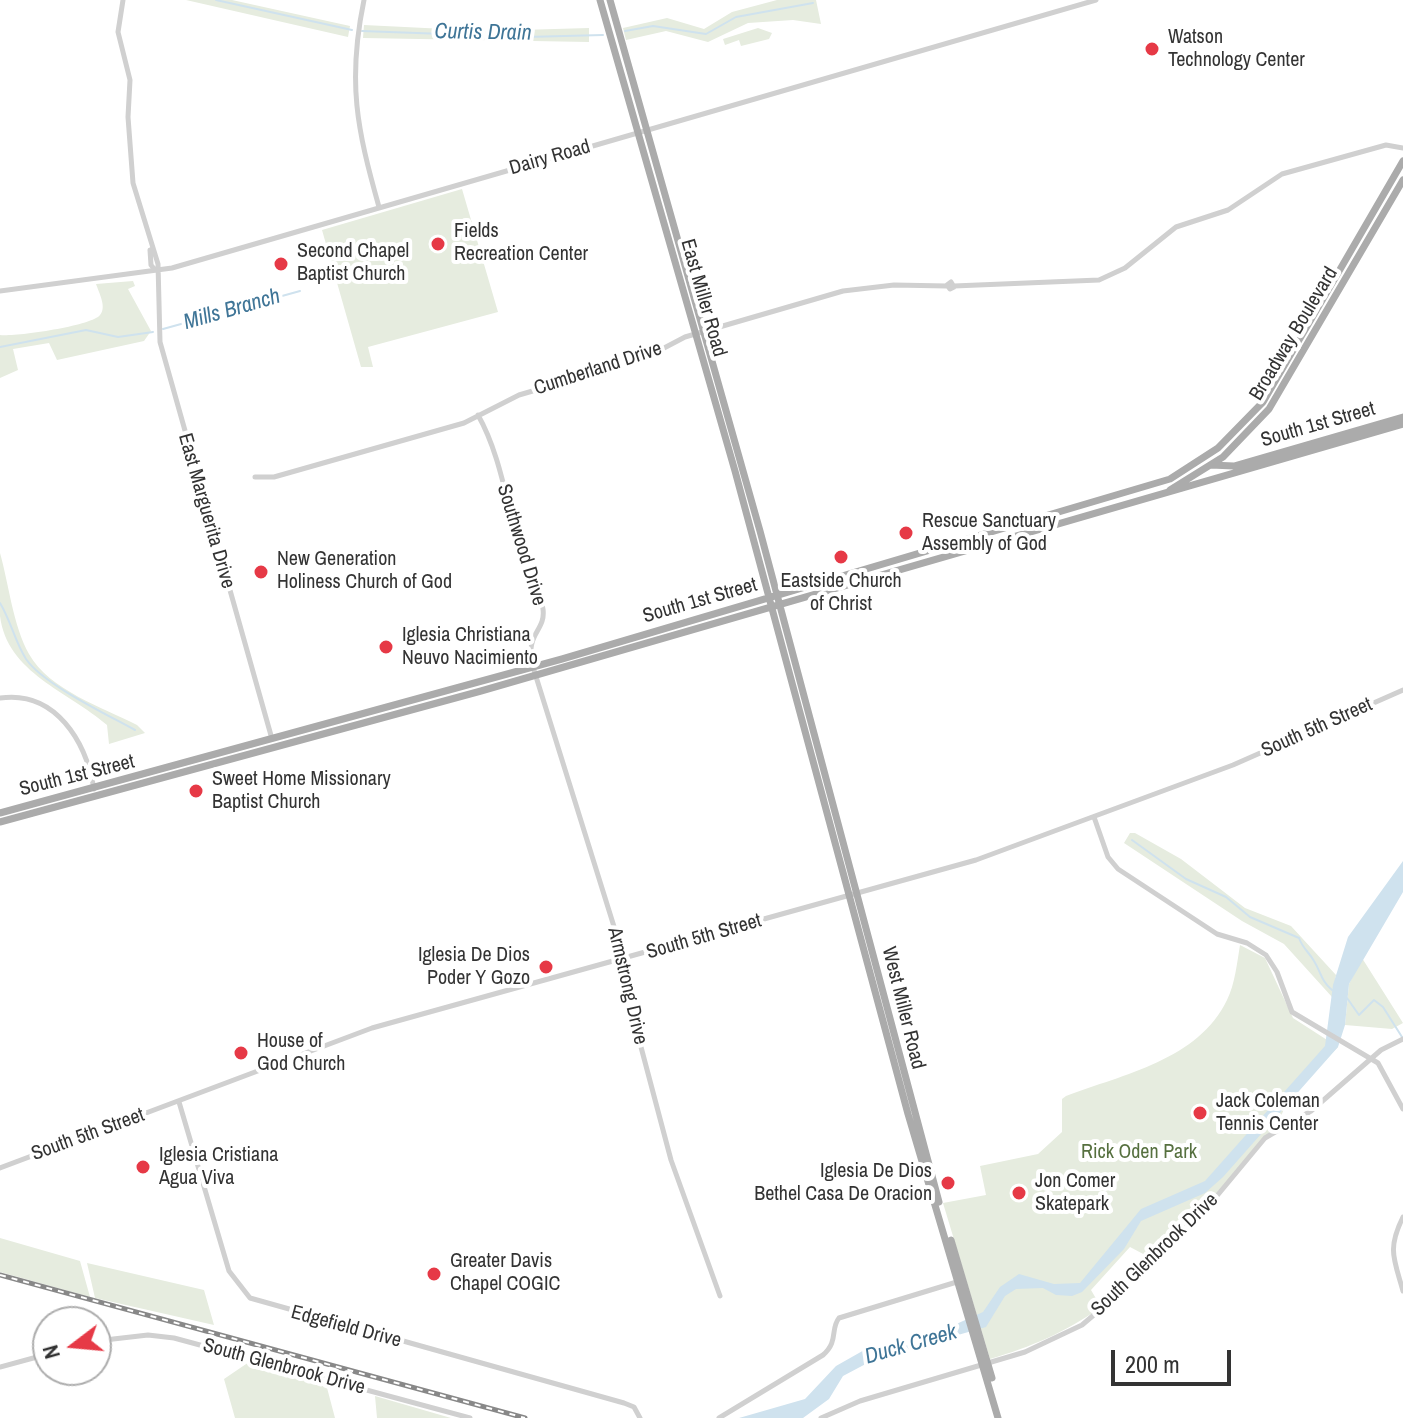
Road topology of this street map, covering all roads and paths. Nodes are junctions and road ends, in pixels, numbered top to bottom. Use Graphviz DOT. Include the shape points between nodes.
graph roads {
  1 [pos="123,0"];
  2 [pos="364,0"];
  3 [pos="600,0"];
  4 [pos="610,0"];
  5 [pos="1096,0"];
  6 [pos="642,132"];
  7 [pos="1403,148"];
  8 [pos="1403,161"];
  9 [pos="1403,180"];
  10 [pos="379,207"];
  11 [pos="156,271"];
  12 [pos="0,291"];
  13 [pos="700,333"];
  14 [pos="1300,350"];
  15 [pos="1278,390"];
  16 [pos="478,415"];
  17 [pos="1403,417"];
  18 [pos="1403,424"];
  19 [pos="1227,454"];
  20 [pos="1201,461"];
  21 [pos="1212,465"];
  22 [pos="1232,467"];
  23 [pos="255,477"];
  24 [pos="1185,481"];
  25 [pos="1161,495"];
  26 [pos="775,601"];
  27 [pos="535,671"];
  28 [pos="1403,690"];
  29 [pos="0,698"];
  30 [pos="273,744"];
  31 [pos="94,789"];
  32 [pos="96,798"];
  33 [pos="0,813"];
  34 [pos="1094,817"];
  35 [pos="0,822"];
  36 [pos="854,894"];
  37 [pos="621,960"];
  38 [pos="1400,1041"];
  39 [pos="1372,1058"];
  40 [pos="179,1102"];
  41 [pos="1403,1109"];
  42 [pos="0,1168"];
  43 [pos="1403,1217"];
  44 [pos="960,1281"];
  45 [pos="1403,1291"];
  46 [pos="720,1296"];
  47 [pos="112,1338"];
  48 [pos="32,1358"];
  49 [pos="985,1364"];
  50 [pos="0,1367"];
  51 [pos="470,1418"];
  52 [pos="640,1418"];
  53 [pos="719,1418"];
  54 [pos="821,1418"];
  55 [pos="1000,1418"];
  1 -- 11 [label="street, East Marguerita Drive" via="118,32 130,80 133,183"];
  2 -- 10 [label="street" via="354,105"];
  3 -- 6 [label="main road, East Miller Road"];
  4 -- 6 [label="main road, East Miller Road"];
  5 -- 6 [label="street, Dairy Road"];
  6 -- 10 [label="street, Dairy Road"];
  6 -- 13 [label="main road, East Miller Road"];
  7 -- 13 [label="street, Cumberland Drive" via="1376,147 1282,174 1228,210 1166,233 1125,268 1099,280 843,291"];
  8 -- 14 [label="main road, Broadway Boulevard"];
  9 -- 14 [label="main road, Broadway Boulevard"];
  10 -- 11 [label="street, Dairy Road"];
  11 -- 12 [label="street, Dairy Road"];
  11 -- 30 [label="street, East Marguerita Drive" via="164,365"];
  13 -- 16 [label="street, Cumberland Drive" via="645,358 519,395"];
  13 -- 26 [label="main road, East Miller Road"];
  14 -- 15 [label="main road, Broadway Boulevard"];
  15 -- 19 [label="main road, Broadway Boulevard" via="1245,438"];
  15 -- 20 [label="main road, Broadway Boulevard"];
  16 -- 23 [label="street, Cumberland Drive" via="274,477"];
  16 -- 27 [label="street, Southwood Drive" via="543,609 530,643"];
  17 -- 22 [label="main road, South 1st Street"];
  18 -- 25 [label="main road, South 1st Street"];
  19 -- 21 [label="main road, Broadway Boulevard"];
  19 -- 22 [label="main road"];
  20 -- 21 [label="main road, South 1st Street"];
  20 -- 26 [label="main road, South 1st Street" via="1143,490"];
  21 -- 22 [label="main road, South 1st Street"];
  21 -- 24 [label="main road, Broadway Boulevard"];
  24 -- 25 [label="main road, South 1st Street"];
  25 -- 26 [label="main road, South 1st Street"];
  26 -- 27 [label="main road, South 1st Street"];
  26 -- 36 [label="main road, West Miller Road"];
  27 -- 30 [label="main road, South 1st Street"];
  27 -- 37 [label="street, Armstrong Drive"];
  28 -- 34 [label="street, South 5th Street" via="1233,765"];
  29 -- 31 [label="street" via="30,700 62,718 80,742"];
  30 -- 31 [label="main road, South 1st Street"];
  30 -- 32 [label="main road, South 1st Street"];
  31 -- 32 [label="street"];
  31 -- 33 [label="main road, South 1st Street"];
  32 -- 35 [label="main road, South 1st Street"];
  34 -- 36 [label="street, South 5th Street" via="966,864"];
  34 -- 39 [label="street" via="1108,857 1121,873 1217,934 1256,947 1277,972 1292,1012"];
  36 -- 37 [label="street, South 5th Street"];
  36 -- 44 [label="main road, West Miller Road" via="904,1100"];
  37 -- 40 [label="street, South 5th Street" via="372,1028"];
  37 -- 46 [label="street, Armstrong Drive" via="671,1160"];
  38 -- 39 [label="street, South Glenbrook Drive"];
  39 -- 41 [label="street"];
  39 -- 49 [label="street, South Glenbrook Drive" via="1311,1111 1265,1138 1216,1197 1166,1238 1085,1323 1039,1347"];
  40 -- 42 [label="street, South 5th Street"];
  40 -- 52 [label="street, Edgefield Drive" via="229,1271 250,1298 624,1403"];
  43 -- 45 [label="street" via="1391,1251"];
  44 -- 49 [label="main road, West Miller Road"];
  44 -- 53 [label="street" via="839,1318 834,1341 823,1355"];
  47 -- 51 [label="street, South Glenbrook Drive" via="174,1338"];
  48 -- 50 [label="street"];
  49 -- 54 [label="street, South Glenbrook Drive"];
  49 -- 55 [label="main road, West Miller Road"];
}
